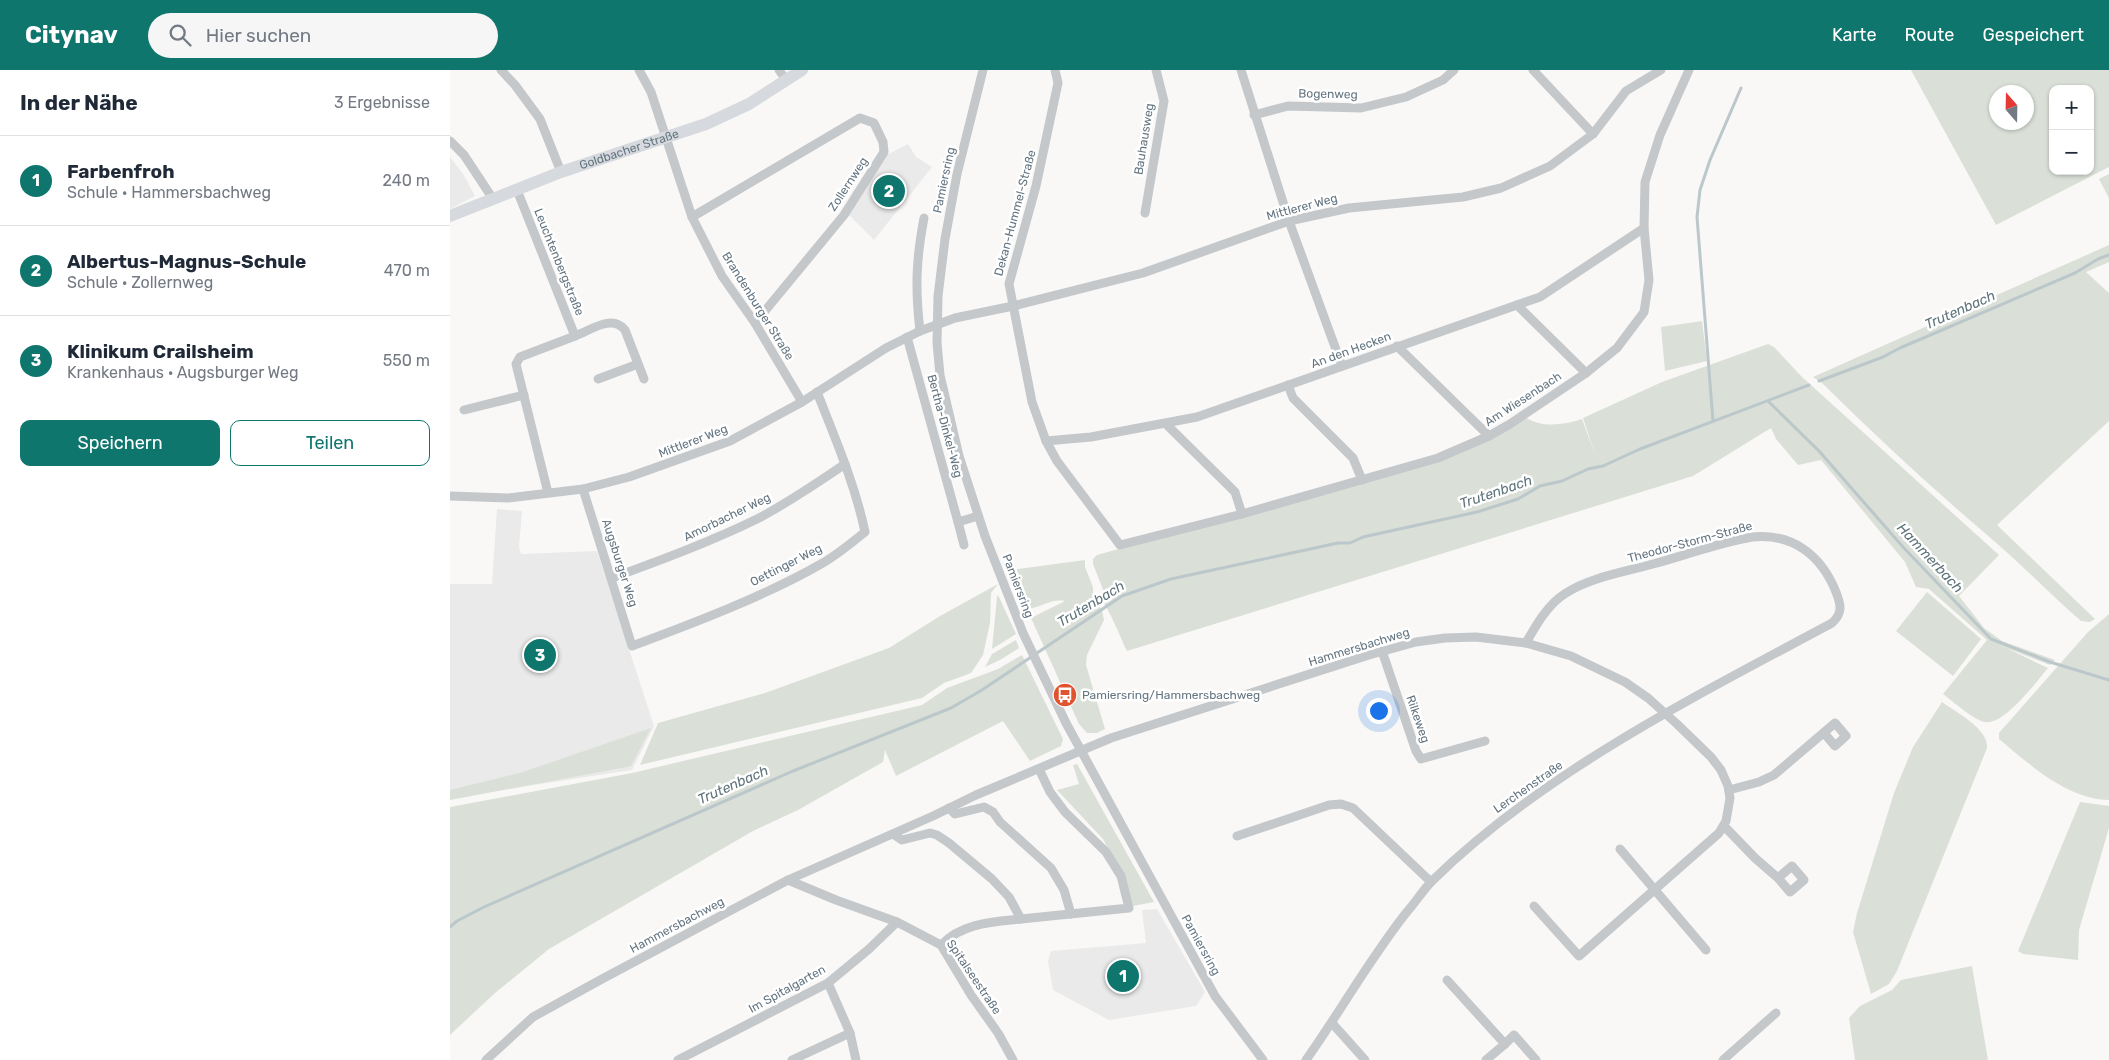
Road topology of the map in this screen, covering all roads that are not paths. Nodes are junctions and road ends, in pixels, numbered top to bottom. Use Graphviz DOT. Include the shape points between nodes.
graph roads {
  1 [pos="501,70"];
  2 [pos="640,70"];
  3 [pos="802,70"];
  4 [pos="983,70"];
  5 [pos="1055,70"];
  6 [pos="1156,70"];
  7 [pos="1242,70"];
  8 [pos="1454,70"];
  9 [pos="1534,70"];
  10 [pos="1661,70"];
  11 [pos="1689,70"];
  12 [pos="783,75"];
  13 [pos="1254,115"];
  14 [pos="1593,134"];
  15 [pos="665,137"];
  16 [pos="450,141"];
  17 [pos="561,172"];
  18 [pos="517,190"];
  19 [pos="493,199"];
  20 [pos="1145,213"];
  21 [pos="450,216"];
  22 [pos="692,217"];
  23 [pos="924,218"];
  24 [pos="1289,221"];
  25 [pos="1644,228"];
  26 [pos="1013,306"];
  27 [pos="1517,306"];
  28 [pos="756,323"];
  29 [pos="937,324"];
  30 [pos="920,331"];
  31 [pos="576,336"];
  32 [pos="907,337"];
  33 [pos="1397,346"];
  34 [pos="638,364"];
  35 [pos="1342,366"];
  36 [pos="1586,373"];
  37 [pos="598,379"];
  38 [pos="644,379"];
  39 [pos="1288,385"];
  40 [pos="817,392"];
  41 [pos="524,394"];
  42 [pos="802,402"];
  43 [pos="464,410"];
  44 [pos="1166,424"];
  45 [pos="1490,436"];
  46 [pos="1046,441"];
  47 [pos="845,464"];
  48 [pos="1362,480"];
  49 [pos="583,488"];
  50 [pos="548,493"];
  51 [pos="450,496"];
  52 [pos="1242,514"];
  53 [pos="978,516"];
  54 [pos="958,522"];
  55 [pos="964,545"];
  56 [pos="1120,545"];
  57 [pos="612,578"];
  58 [pos="1838,618"];
  59 [pos="1526,643"];
  60 [pos="632,646"];
  61 [pos="1382,651"];
  62 [pos="1664,714"];
  63 [pos="1824,733"];
  64 [pos="1485,741"];
  65 [pos="1081,751"];
  66 [pos="1039,769"];
  67 [pos="1729,790"];
  68 [pos="949,808"];
  69 [pos="1724,826"];
  70 [pos="893,834"];
  71 [pos="1237,836"];
  72 [pos="1620,849"];
  73 [pos="1778,878"];
  74 [pos="788,880"];
  75 [pos="1431,882"];
  76 [pos="1655,889"];
  77 [pos="1534,906"];
  78 [pos="1071,914"];
  79 [pos="1021,919"];
  80 [pos="897,922"];
  81 [pos="941,945"];
  82 [pos="1706,950"];
  83 [pos="1447,980"];
  84 [pos="828,983"];
  85 [pos="1776,1013"];
  86 [pos="1332,1023"];
  87 [pos="850,1033"];
  88 [pos="1504,1044"];
  89 [pos="689,1058"];
  90 [pos="486,1060"];
  91 [pos="678,1060"];
  92 [pos="792,1060"];
  93 [pos="856,1060"];
  94 [pos="1013,1060"];
  95 [pos="1263,1060"];
  96 [pos="1306,1060"];
  97 [pos="1365,1060"];
  98 [pos="1486,1060"];
  99 [pos="1536,1060"];
  100 [pos="1724,1060"];
  1 -- 17 [label="street" via="540,119"];
  2 -- 15 [label="street, Brandenburger Straße" via="651,92"];
  3 -- 12 [label="street, Goldbacher Straße"];
  4 -- 29 [label="street, Pamiersring" via="945,238"];
  5 -- 26 [label="street, Dekan-Hummel-Straße" via="1058,83 1036,186 1009,284"];
  6 -- 20 [label="street, Bauhausweg" via="1164,101"];
  7 -- 13 [label="street"];
  8 -- 13 [label="street, Bogenweg" via="1443,80 1406,97 1362,108 1288,106"];
  9 -- 14 [label="street"];
  10 -- 14 [label="street, Mittlerer Weg" via="1626,91"];
  11 -- 25 [label="street, Am Wiesenbach" via="1660,135 1645,182"];
  12 -- 15 [label="street, Goldbacher Straße" via="749,104 706,124"];
  13 -- 24 [label="street"];
  14 -- 24 [label="street, Mittlerer Weg" via="1550,166 1501,188 1463,197 1349,208"];
  15 -- 17 [label="street, Goldbacher Straße"];
  15 -- 22 [label="street, Brandenburger Straße"];
  16 -- 19 [label="street" via="464,155"];
  17 -- 18 [label="street, Goldbacher Straße"];
  18 -- 19 [label="street, Goldbacher Straße"];
  18 -- 31 [label="street, Leuchtenbergstraße"];
  19 -- 21 [label="street, Goldbacher Straße"];
  22 -- 28 [label="street, Brandenburger Straße" via="722,276"];
  22 -- 28 [label="street, Zollernweg" via="860,118 874,122 884,152 844,215"];
  23 -- 30 [label="street" via="916,275"];
  24 -- 26 [label="street, Mittlerer Weg" via="1142,273"];
  24 -- 35 [label="street"];
  25 -- 27 [label="street, An den Hecken" via="1540,296"];
  25 -- 36 [label="street, Am Wiesenbach" via="1649,280 1644,312 1617,348"];
  26 -- 29 [label="street, Mittlerer Weg"];
  26 -- 46 [label="street, Dekan-Hummel-Straße" via="1032,402"];
  27 -- 33 [label="street, An den Hecken"];
  27 -- 36 [label="street"];
  28 -- 42 [label="street, Brandenburger Straße"];
  29 -- 30 [label="street, Mittlerer Weg"];
  29 -- 53 [label="street, Pamiersring" via="940,375 948,414"];
  30 -- 32 [label="street, Mittlerer Weg"];
  31 -- 34 [label="street" via="609,322 620,324"];
  31 -- 41 [label="street, Leuchtenbergstraße" via="520,357 516,364"];
  32 -- 40 [label="street, Mittlerer Weg"];
  32 -- 54 [label="street, Bertha-Dinkel-Weg"];
  33 -- 35 [label="street, An den Hecken"];
  33 -- 45 [label="street"];
  34 -- 37 [label="street"];
  34 -- 38 [label="street"];
  35 -- 39 [label="street, An den Hecken"];
  36 -- 45 [label="street, Am Wiesenbach"];
  39 -- 44 [label="street, An den Hecken" via="1198,417"];
  39 -- 48 [label="street" via="1293,398 1353,458"];
  40 -- 42 [label="street, Mittlerer Weg"];
  40 -- 47 [label="street, Oettinger Weg"];
  41 -- 43 [label="street"];
  41 -- 50 [label="street, Leuchtenbergstraße"];
  42 -- 49 [label="street, Mittlerer Weg" via="722,444 630,477"];
  44 -- 46 [label="street, An den Hecken"];
  44 -- 52 [label="street" via="1235,492"];
  45 -- 48 [label="street, Am Wiesenbach" via="1438,458"];
  46 -- 56 [label="street, Dekan-Hummel-Straße" via="1057,461"];
  47 -- 57 [label="street, Amorbacher Weg" via="798,496 757,518 686,551"];
  47 -- 60 [label="street, Oettinger Weg" via="865,532 822,563 775,587"];
  48 -- 52 [label="street, Am Wiesenbach"];
  49 -- 50 [label="street, Mittlerer Weg"];
  49 -- 57 [label="street, Augsburger Weg"];
  50 -- 51 [label="street, Mittlerer Weg" via="508,498"];
  52 -- 56 [label="street, Am Wiesenbach"];
  53 -- 54 [label="street"];
  53 -- 65 [label="street, Pamiersring" via="1026,639"];
  54 -- 55 [label="street, Bertha-Dinkel-Weg"];
  57 -- 60 [label="street, Augsburger Weg"];
  58 -- 59 [label="street, Theodor-Storm-Straße" via="1841,607 1828,574 1818,559 1797,544 1763,536 1740,539 1575,588 1550,606"];
  58 -- 62 [label="street, Lerchenstraße"];
  59 -- 61 [label="street, Hammersbachweg" via="1476,637 1445,638"];
  59 -- 62 [label="street, Hammersbachweg" via="1571,656 1608,673 1648,698"];
  61 -- 64 [label="street, Rilkeweg" via="1421,759"];
  61 -- 65 [label="street, Hammersbachweg" via="1200,708"];
  62 -- 67 [label="street, Hammersbachweg" via="1711,757"];
  62 -- 75 [label="street, Lerchenstraße" via="1560,779 1495,825"];
  63 -- 67 [label="street" via="1774,775"];
  65 -- 66 [label="street, Hammersbachweg"];
  65 -- 95 [label="street, Pamiersring" via="1215,996"];
  66 -- 68 [label="street, Hammersbachweg"];
  66 -- 78 [label="street" via="1065,812 1106,852 1121,876 1129,908"];
  67 -- 69 [label="street"];
  68 -- 70 [label="street, Hammersbachweg"];
  68 -- 78 [label="street" via="955,814 984,807 993,812 1051,868 1064,890"];
  69 -- 73 [label="street"];
  69 -- 76 [label="street"];
  70 -- 74 [label="street, Hammersbachweg"];
  70 -- 79 [label="street" via="902,840 930,833 943,839 998,885"];
  71 -- 75 [label="street" via="1329,805 1341,804 1353,808"];
  72 -- 76 [label="street"];
  74 -- 80 [label="street, Spitalseestraße"];
  74 -- 90 [label="street, Hammersbachweg" via="533,1016"];
  75 -- 86 [label="street, Lerchenstraße" via="1380,947"];
  76 -- 77 [label="street" via="1579,956"];
  76 -- 82 [label="street"];
  78 -- 79 [label="street"];
  79 -- 81 [label="street" via="980,923 961,930"];
  80 -- 81 [label="street, Spitalseestraße"];
  80 -- 84 [label="street, Im Spitalgarten"];
  81 -- 94 [label="street, Spitalseestraße"];
  83 -- 88 [label="street"];
  84 -- 87 [label="street"];
  84 -- 89 [label="street, Im Spitalgarten"];
  85 -- 100 [label="street"];
  86 -- 96 [label="street, Lerchenstraße"];
  86 -- 97 [label="street"];
  87 -- 92 [label="street"];
  87 -- 93 [label="street"];
  88 -- 98 [label="street"];
  88 -- 99 [label="street" via="1514,1036"];
  89 -- 91 [label="street, Im Spitalgarten"];
}
